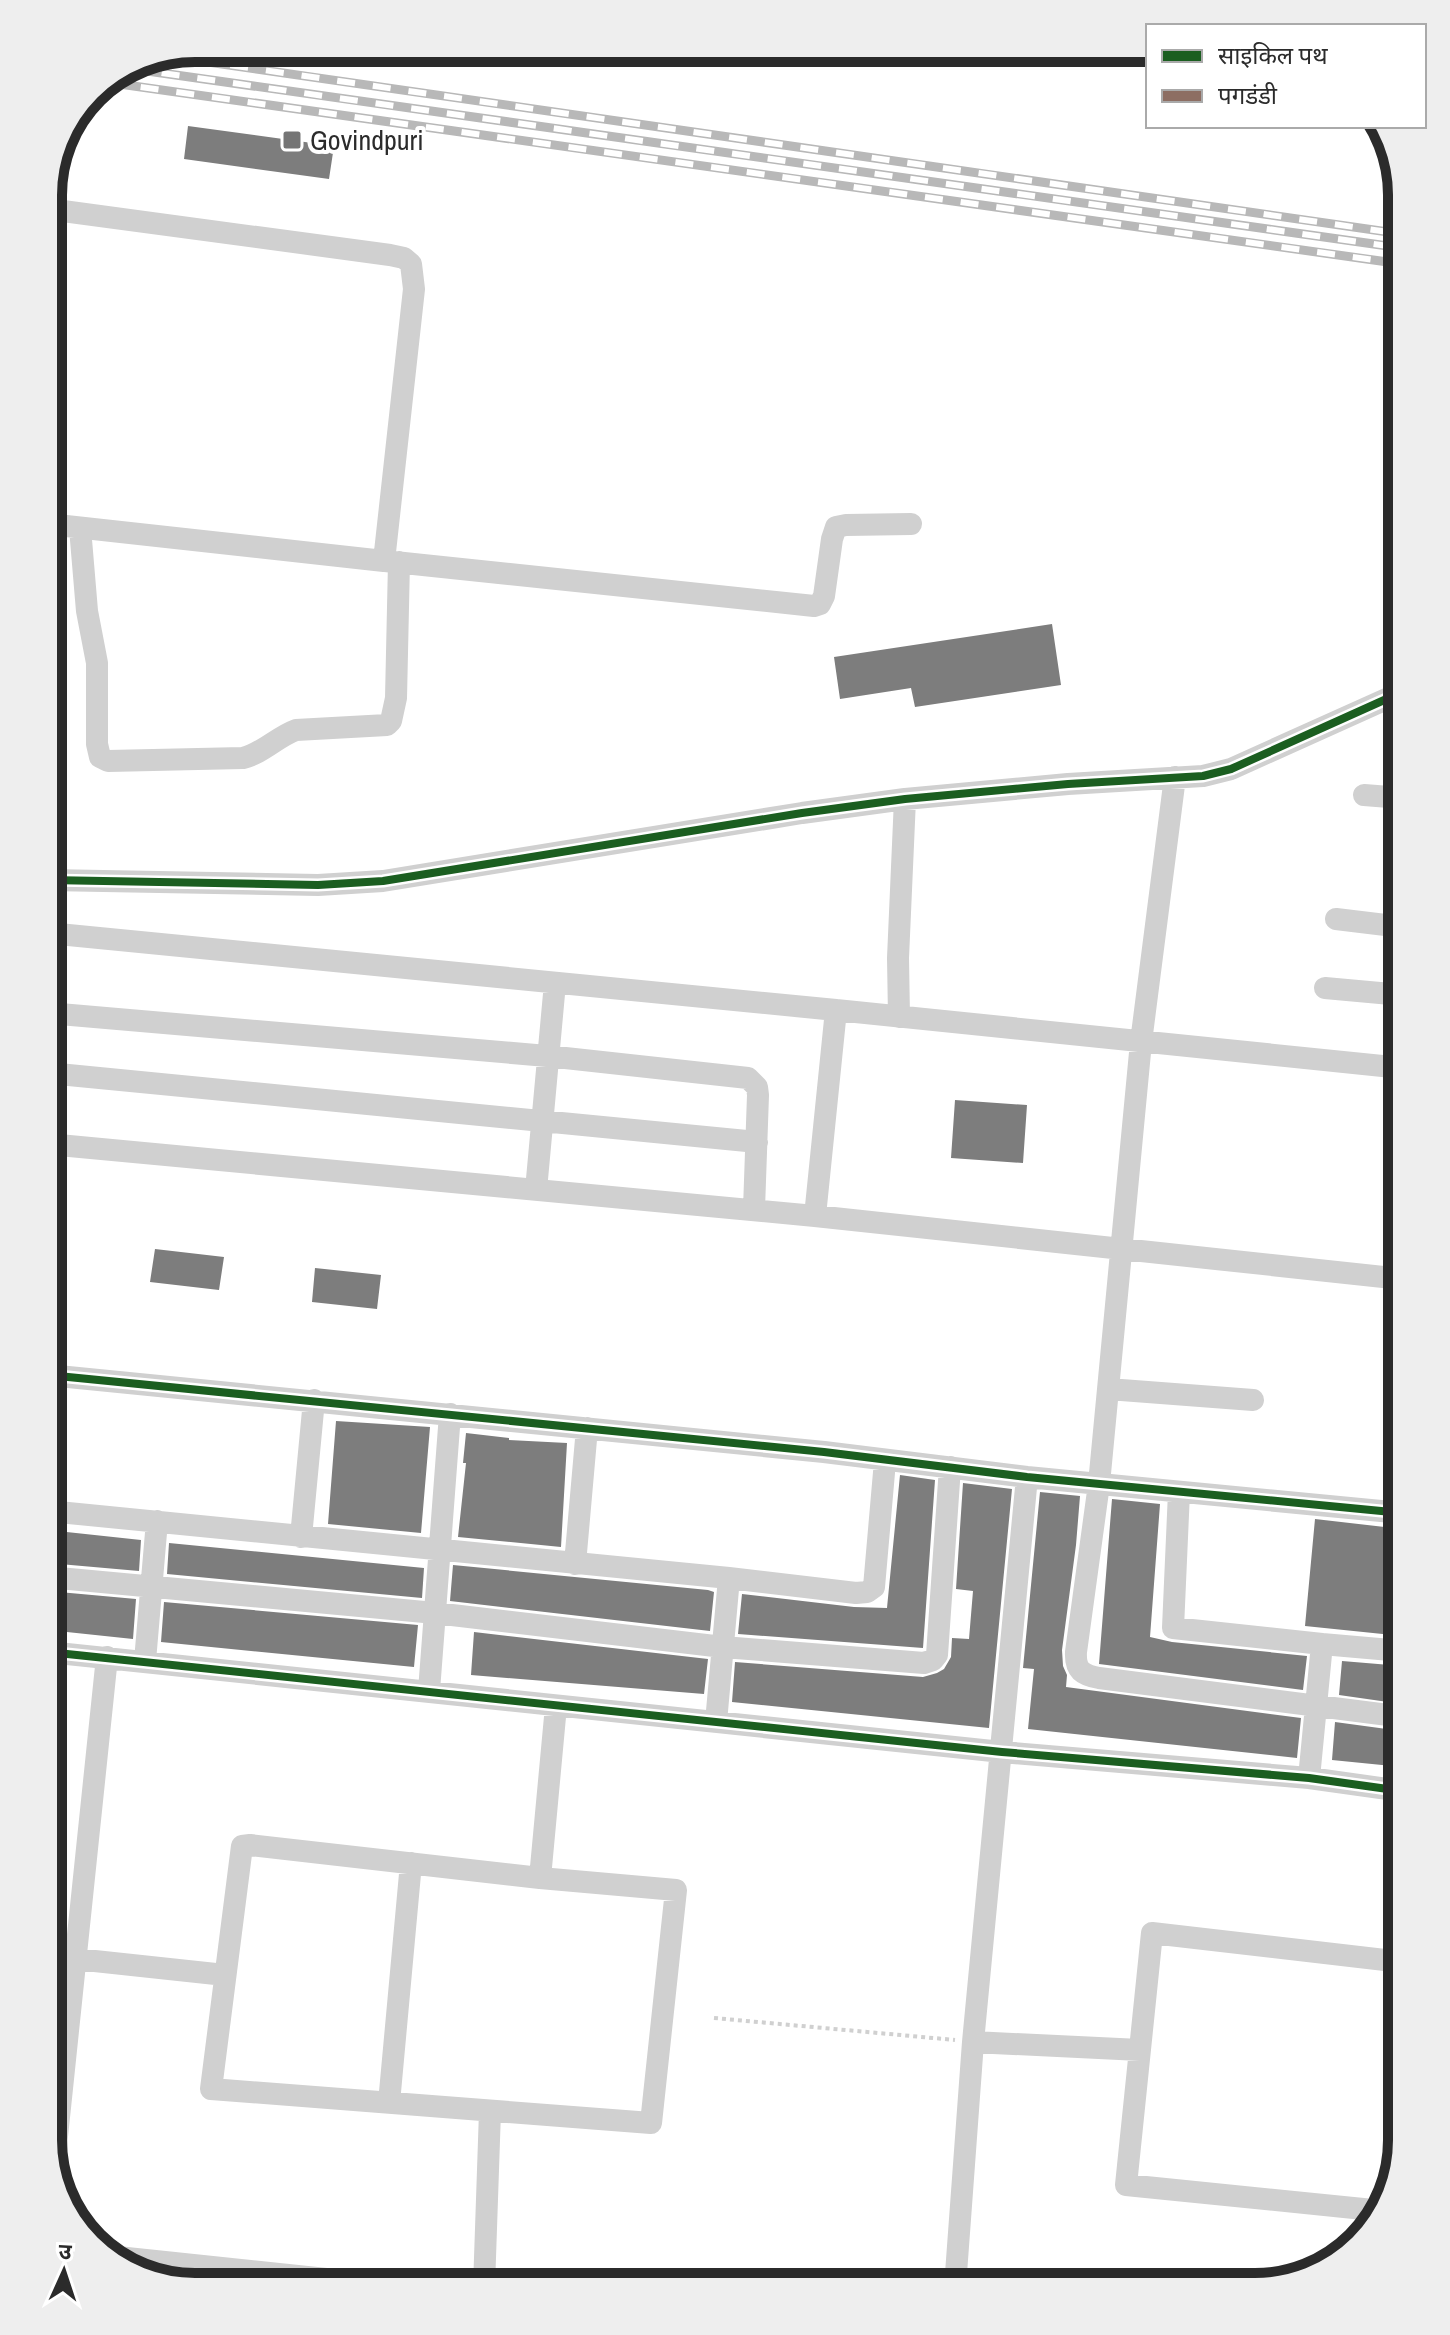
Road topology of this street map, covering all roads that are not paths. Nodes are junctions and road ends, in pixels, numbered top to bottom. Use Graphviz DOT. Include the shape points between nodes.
graph roads {
  1 [pos="62,211"];
  2 [pos="911,524"];
  3 [pos="62,526"];
  4 [pos="80,528"];
  5 [pos="392,561"];
  6 [pos="1388,698"];
  7 [pos="1175,777"];
  8 [pos="1364,795"];
  9 [pos="1388,797"];
  10 [pos="905,799"];
  11 [pos="62,880"];
  12 [pos="1336,919"];
  13 [pos="1388,925"];
  14 [pos="62,934"];
  15 [pos="555,983"];
  16 [pos="1325,988"];
  17 [pos="1388,994"];
  18 [pos="836,1010"];
  19 [pos="62,1014"];
  20 [pos="899,1017"];
  21 [pos="1141,1042"];
  22 [pos="547,1056"];
  23 [pos="1388,1067"];
  24 [pos="62,1074"];
  25 [pos="540,1122"];
  26 [pos="757,1142"];
  27 [pos="62,1145"];
  28 [pos="536,1190"];
  29 [pos="754,1209"];
  30 [pos="815,1216"];
  31 [pos="1120,1249"];
  32 [pos="1388,1278"];
  33 [pos="62,1376"];
  34 [pos="1108,1389"];
  35 [pos="314,1400"];
  36 [pos="1253,1400"];
  37 [pos="450,1414"];
  38 [pos="587,1428"];
  39 [pos="885,1461"];
  40 [pos="950,1467"];
  41 [pos="1027,1477"];
  42 [pos="1099,1484"];
  43 [pos="1179,1492"];
  44 [pos="62,1512"];
  45 [pos="1388,1512"];
  46 [pos="157,1521"];
  47 [pos="301,1537"];
  48 [pos="440,1551"];
  49 [pos="575,1564"];
  50 [pos="62,1578"];
  51 [pos="729,1578"];
  52 [pos="152,1585"];
  53 [pos="435,1613"];
  54 [pos="1322,1644"];
  55 [pos="723,1647"];
  56 [pos="1388,1650"];
  57 [pos="62,1653"];
  58 [pos="107,1657"];
  59 [pos="145,1661"];
  60 [pos="429,1691"];
  61 [pos="556,1706"];
  62 [pos="1317,1706"];
  63 [pos="1388,1715"];
  64 [pos="716,1722"];
  65 [pos="1002,1752"];
  66 [pos="1309,1778"];
  67 [pos="1388,1789"];
  68 [pos="411,1863"];
  69 [pos="540,1878"];
  70 [pos="76,1959"];
  71 [pos="1388,1960"];
  72 [pos="225,1975"];
  73 [pos="973,2042"];
  74 [pos="1140,2050"];
  75 [pos="62,2089"];
  76 [pos="389,2103"];
  77 [pos="490,2111"];
  78 [pos="1368,2210"];
  79 [pos="136,2259"];
  80 [pos="269,2273"];
  81 [pos="484,2273"];
  82 [pos="956,2273"];
  1 -- 5 [label="street" via="390,255 411,264 414,289"];
  2 -- 5 [label="street" via="836,527 824,596 814,606"];
  3 -- 4 [label="street"];
  4 -- 5 [label="street"];
  4 -- 5 [label="street" via="97,663 97,744 100,757 108,761 243,758 296,730 387,725 396,698"];
  6 -- 7 [label="street" via="1231,769"];
  7 -- 10 [label="street"];
  7 -- 21 [label="street"];
  8 -- 9 [label="street"];
  10 -- 11 [label="street" via="383,881 318,885"];
  10 -- 20 [label="street"];
  12 -- 13 [label="street"];
  14 -- 15 [label="street"];
  15 -- 18 [label="street"];
  15 -- 22 [label="street"];
  16 -- 17 [label="street"];
  18 -- 20 [label="street"];
  18 -- 30 [label="street"];
  19 -- 22 [label="street"];
  20 -- 21 [label="street"];
  21 -- 23 [label="street"];
  21 -- 31 [label="street"];
  22 -- 25 [label="street"];
  22 -- 26 [label="street" via="748,1078 757,1087"];
  24 -- 25 [label="street"];
  25 -- 26 [label="street"];
  25 -- 28 [label="street"];
  26 -- 29 [label="street"];
  27 -- 28 [label="street"];
  28 -- 29 [label="street"];
  29 -- 30 [label="street"];
  30 -- 31 [label="street"];
  31 -- 32 [label="street"];
  31 -- 34 [label="street"];
  33 -- 35 [label="street"];
  34 -- 36 [label="street"];
  34 -- 42 [label="street"];
  35 -- 37 [label="street"];
  35 -- 47 [label="street"];
  37 -- 38 [label="street"];
  37 -- 48 [label="street"];
  38 -- 39 [label="street"];
  38 -- 49 [label="street"];
  39 -- 40 [label="street"];
  39 -- 51 [label="street" via="874,1587 856,1593"];
  40 -- 41 [label="street"];
  40 -- 55 [label="street" via="933,1660 914,1663"];
  41 -- 42 [label="street"];
  41 -- 65 [label="street"];
  42 -- 43 [label="street"];
  42 -- 62 [label="street" via="1076,1652 1080,1672"];
  43 -- 45 [label="street"];
  43 -- 54 [label="street" via="1173,1628"];
  44 -- 46 [label="street"];
  46 -- 47 [label="street"];
  46 -- 52 [label="street"];
  47 -- 48 [label="street"];
  48 -- 49 [label="street"];
  48 -- 53 [label="street"];
  49 -- 51 [label="street"];
  50 -- 52 [label="street"];
  51 -- 55 [label="street"];
  52 -- 53 [label="street"];
  52 -- 59 [label="street"];
  53 -- 55 [label="street"];
  53 -- 60 [label="street"];
  54 -- 56 [label="street"];
  54 -- 62 [label="street"];
  55 -- 64 [label="street"];
  57 -- 58 [label="street"];
  58 -- 59 [label="street"];
  58 -- 70 [label="street"];
  59 -- 60 [label="street"];
  60 -- 61 [label="street"];
  61 -- 64 [label="street"];
  61 -- 69 [label="street"];
  62 -- 63 [label="street"];
  62 -- 66 [label="street"];
  64 -- 65 [label="street"];
  65 -- 66 [label="street"];
  65 -- 73 [label="street"];
  66 -- 67 [label="street"];
  68 -- 69 [label="street"];
  68 -- 72 [label="street" via="242,1846"];
  68 -- 76 [label="street"];
  69 -- 77 [label="street" via="676,1890 651,2123"];
  70 -- 72 [label="street"];
  70 -- 75 [label="street"];
  71 -- 74 [label="street" via="1152,1933"];
  72 -- 76 [label="street" via="211,2089"];
  73 -- 74 [label="street"];
  73 -- 82 [label="street"];
  74 -- 78 [label="street" via="1126,2185"];
  76 -- 77 [label="street"];
  77 -- 81 [label="street"];
  79 -- 80 [label="street"];
}
